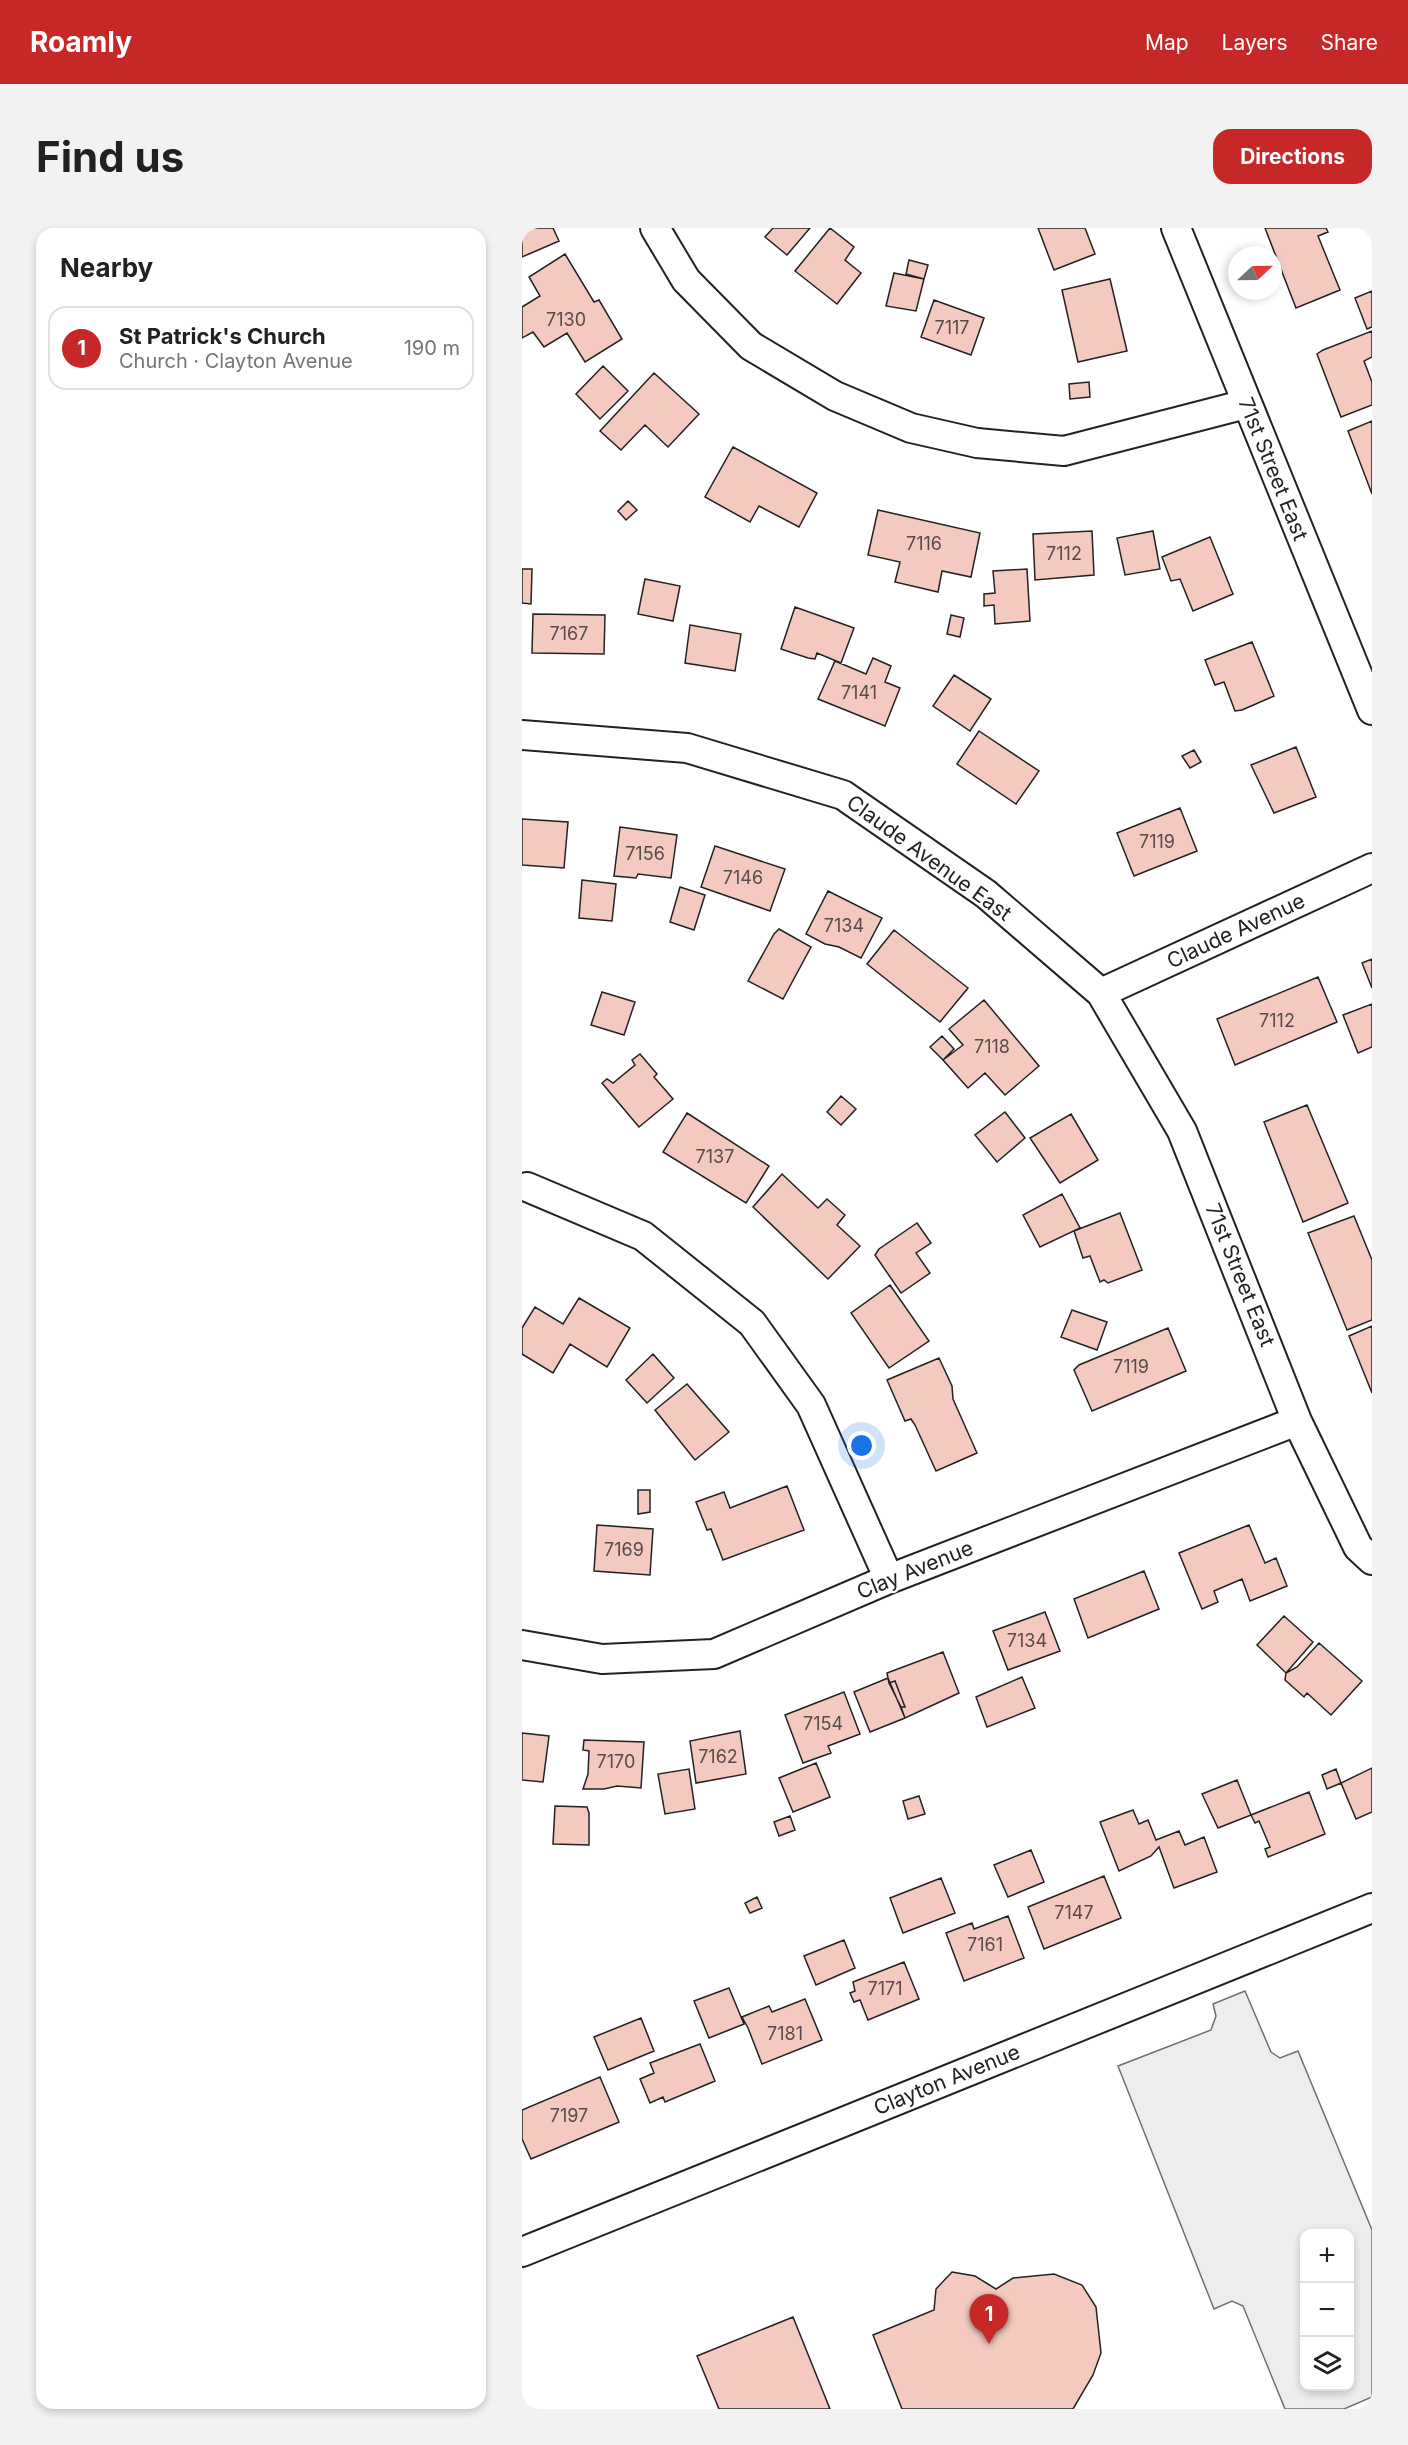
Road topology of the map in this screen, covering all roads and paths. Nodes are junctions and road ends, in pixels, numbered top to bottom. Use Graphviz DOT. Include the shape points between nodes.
graph roads {
  1 [pos="654,228"];
  2 [pos="1176,228"];
  3 [pos="1246,404"];
  4 [pos="1372,710"];
  5 [pos="522,735"];
  6 [pos="1372,868"];
  7 [pos="1101,993"];
  8 [pos="527,1187"];
  9 [pos="1297,1421"];
  10 [pos="1372,1560"];
  11 [pos="889,1579"];
  12 [pos="522,1645"];
  13 [pos="1372,1908"];
  14 [pos="522,2252"];
  1 -- 3 [label="street" via="686,280 751,346 835,396 911,428 977,443 1065,451"];
  2 -- 3 [label="street, 71st Street East"];
  3 -- 4 [label="street, 71st Street East"];
  5 -- 7 [label="street, Claude Avenue East" via="687,748 843,795 986,894"];
  6 -- 7 [label="street, Claude Avenue"];
  7 -- 9 [label="street, 71st Street East" via="1182,1131"];
  8 -- 11 [label="street" via="643,1236 752,1323 811,1405"];
  9 -- 10 [label="street, 71st Street East" via="1358,1547"];
  9 -- 11 [label="street, Clay Avenue"];
  11 -- 12 [label="street, Clay Avenue" via="714,1654 602,1659"];
  13 -- 14 [label="street, Clayton Avenue"];
}
